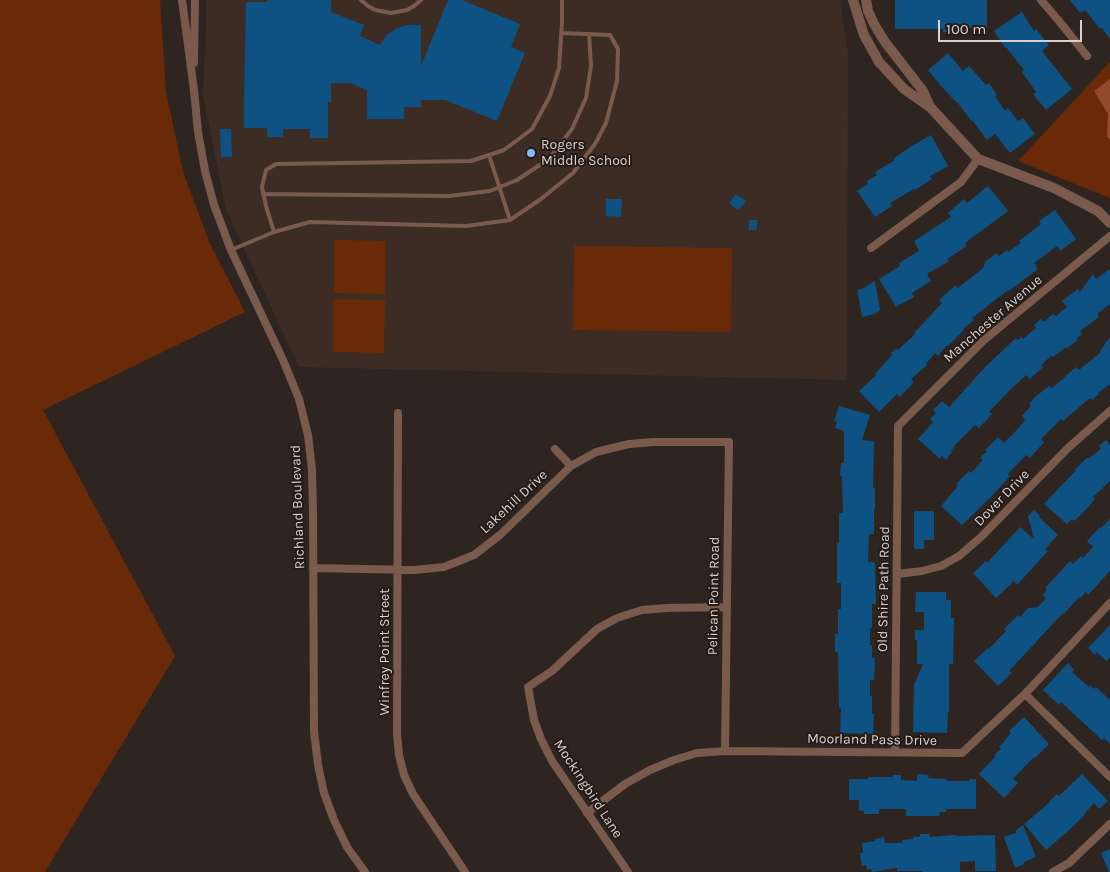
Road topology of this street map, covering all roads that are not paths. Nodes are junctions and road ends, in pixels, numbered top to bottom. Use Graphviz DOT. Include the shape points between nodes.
graph roads {
  1 [pos="182,0"];
  2 [pos="195,0"];
  3 [pos="361,0"];
  4 [pos="421,0"];
  5 [pos="562,0"];
  6 [pos="853,0"];
  7 [pos="866,0"];
  8 [pos="1042,0"];
  9 [pos="561,33"];
  10 [pos="589,34"];
  11 [pos="1087,56"];
  12 [pos="194,90"];
  13 [pos="931,108"];
  14 [pos="489,155"];
  15 [pos="978,159"];
  16 [pos="499,187"];
  17 [pos="263,194"];
  18 [pos="510,220"];
  19 [pos="1110,223"];
  20 [pos="274,232"];
  21 [pos="1110,236"];
  22 [pos="870,248"];
  23 [pos="231,250"];
  24 [pos="1110,411"];
  25 [pos="398,413"];
  26 [pos="898,426"];
  27 [pos="729,442"];
  28 [pos="554,449"];
  29 [pos="572,466"];
  30 [pos="313,568"];
  31 [pos="397,570"];
  32 [pos="897,574"];
  33 [pos="1110,602"];
  34 [pos="727,607"];
  35 [pos="1025,694"];
  36 [pos="724,751"];
  37 [pos="895,752"];
  38 [pos="1110,777"];
  39 [pos="587,813"];
  40 [pos="1110,824"];
  41 [pos="365,872"];
  42 [pos="465,872"];
  43 [pos="628,872"];
  44 [pos="1053,872"];
  1 -- 12 [label="street, Richland Boulevard"];
  2 -- 12 [label="street, Richland Boulevard"];
  3 -- 4 [label="lane" via="375,10 391,13 407,10"];
  5 -- 9 [label="lane"];
  6 -- 13 [label="street" via="864,35 880,62 904,88"];
  7 -- 13 [label="street" via="874,24 923,91"];
  8 -- 11 [label="street"];
  9 -- 10 [label="lane"];
  9 -- 14 [label="lane" via="558,68 550,96 532,129 504,150"];
  10 -- 16 [label="lane" via="591,66 586,98 572,129 549,159 517,180"];
  10 -- 18 [label="lane" via="610,35 618,49 617,80 606,123 573,173"];
  12 -- 23 [label="street, Richland Boulevard" via="205,171"];
  13 -- 15 [label="street"];
  14 -- 16 [label="lane"];
  14 -- 17 [label="lane" via="471,160 276,164 266,170"];
  15 -- 19 [label="street" via="1054,188 1098,211"];
  15 -- 22 [label="street" via="961,182"];
  16 -- 17 [label="lane" via="449,196"];
  16 -- 18 [label="lane"];
  17 -- 20 [label="lane"];
  18 -- 20 [label="lane" via="466,226 310,222"];
  20 -- 23 [label="lane"];
  21 -- 26 [label="street, Manchester Avenue" via="983,341"];
  23 -- 30 [label="street, Richland Boulevard" via="284,360 299,399 312,470"];
  24 -- 32 [label="street, Dover Drive" via="959,556 942,566"];
  25 -- 31 [label="street, Winfrey Point Street"];
  26 -- 32 [label="street, Old Shire Path Road"];
  27 -- 29 [label="street, Lakehill Drive" via="628,444 596,452"];
  27 -- 34 [label="street, Pelican Point Road"];
  28 -- 29 [label="street"];
  29 -- 31 [label="street, Lakehill Drive" via="500,535 474,555 444,566"];
  30 -- 31 [label="street, Lakehill Drive"];
  30 -- 41 [label="street, Richland Boulevard" via="314,731 318,765 334,820 347,847"];
  31 -- 42 [label="street, Winfrey Point Street" via="399,754 404,775 414,794"];
  32 -- 37 [label="street, Old Shire Path Road"];
  33 -- 35 [label="street, Moorland Pass Drive"];
  34 -- 36 [label="street, Pelican Point Road"];
  34 -- 39 [label="street, Mockingbird Lane" via="642,610 616,618 597,629 552,671 528,687 541,739 552,762"];
  35 -- 37 [label="street, Moorland Pass Drive" via="962,753"];
  35 -- 38 [label="street"];
  36 -- 37 [label="street, Moorland Pass Drive"];
  36 -- 39 [label="street, Moorland Pass Drive" via="697,753 650,770 625,784"];
  39 -- 43 [label="street, Mockingbird Lane"];
  40 -- 44 [label="street" via="1069,863"];
}
